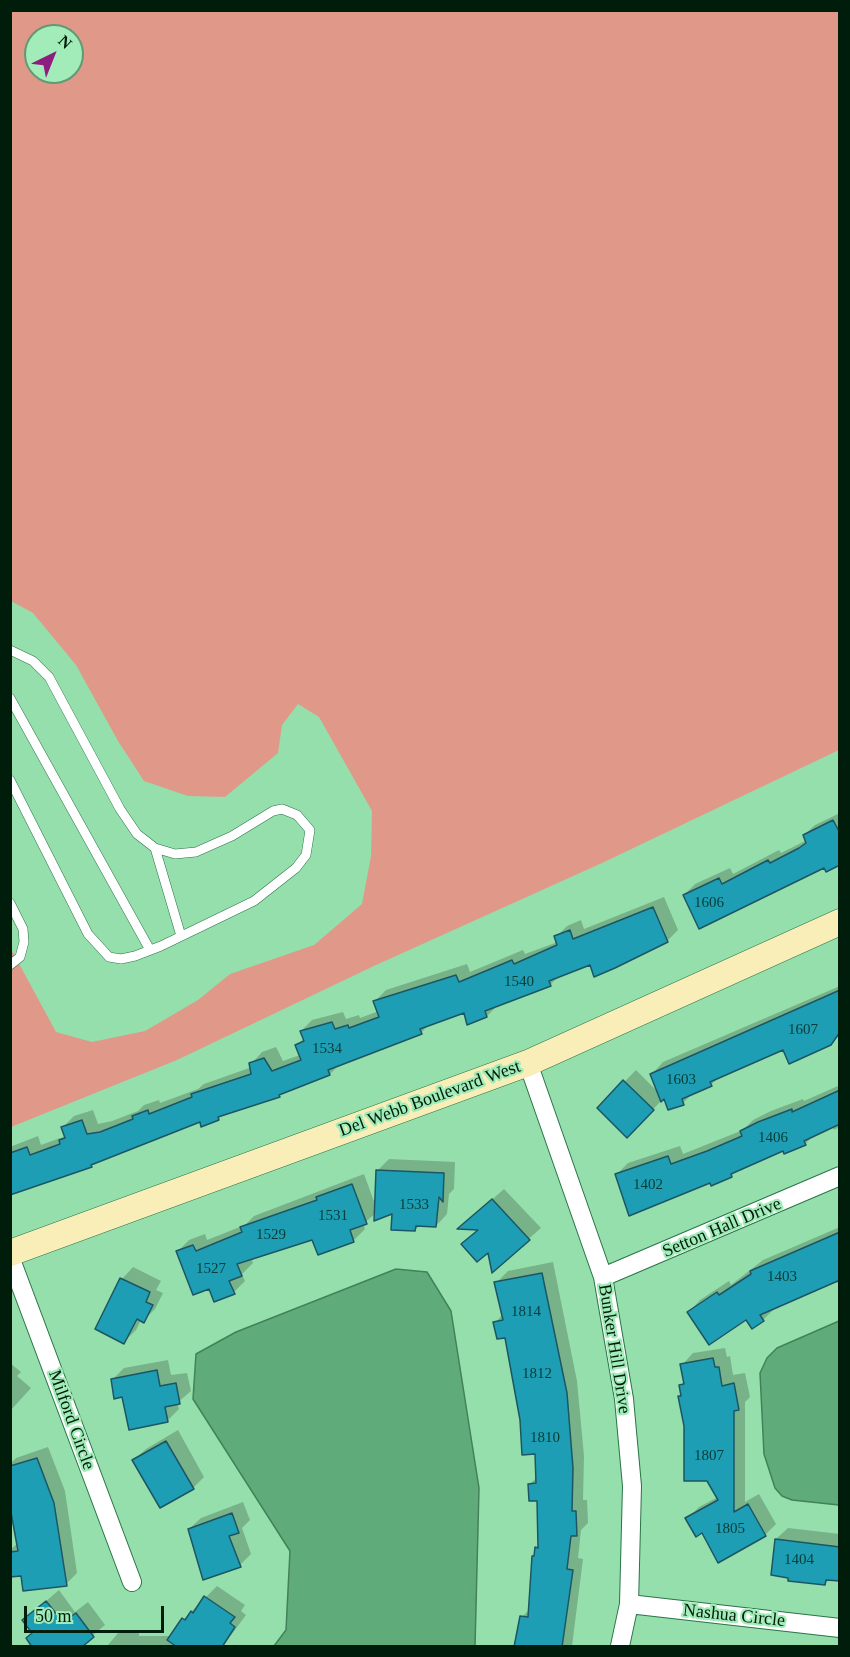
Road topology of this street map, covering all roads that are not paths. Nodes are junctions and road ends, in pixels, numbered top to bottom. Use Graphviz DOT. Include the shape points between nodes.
graph roads {
  1 [pos="10,650"];
  2 [pos="10,698"];
  3 [pos="10,780"];
  4 [pos="155,848"];
  5 [pos="10,903"];
  6 [pos="840,922"];
  7 [pos="181,936"];
  8 [pos="150,950"];
  9 [pos="10,965"];
  10 [pos="528,1063"];
  11 [pos="840,1176"];
  12 [pos="10,1255"];
  13 [pos="603,1277"];
  14 [pos="132,1582"];
  15 [pos="629,1604"];
  16 [pos="840,1628"];
  17 [pos="620,1647"];
  1 -- 4 [label="lane" via="33,661 49,677 120,809 137,834"];
  2 -- 8 [label="lane"];
  3 -- 8 [label="lane" via="88,934 100,949 109,957 121,959"];
  4 -- 7 [label="lane"];
  4 -- 7 [label="lane" via="175,854 196,852 282,809 297,815 310,830 306,855 296,868 254,901"];
  5 -- 9 [label="lane" via="23,929 24,942 20,957"];
  6 -- 10 [label="street, Del Webb Boulevard West"];
  7 -- 8 [label="lane"];
  10 -- 12 [label="street, Del Webb Boulevard West"];
  10 -- 13 [label="street, Bunker Hill Drive"];
  11 -- 13 [label="street, Setton Hall Drive"];
  12 -- 14 [label="street, Milford Circle"];
  13 -- 15 [label="street, Bunker Hill Drive" via="624,1399 632,1486"];
  15 -- 16 [label="street, Nashua Circle"];
  15 -- 17 [label="street, Bunker Hill Drive"];
}
